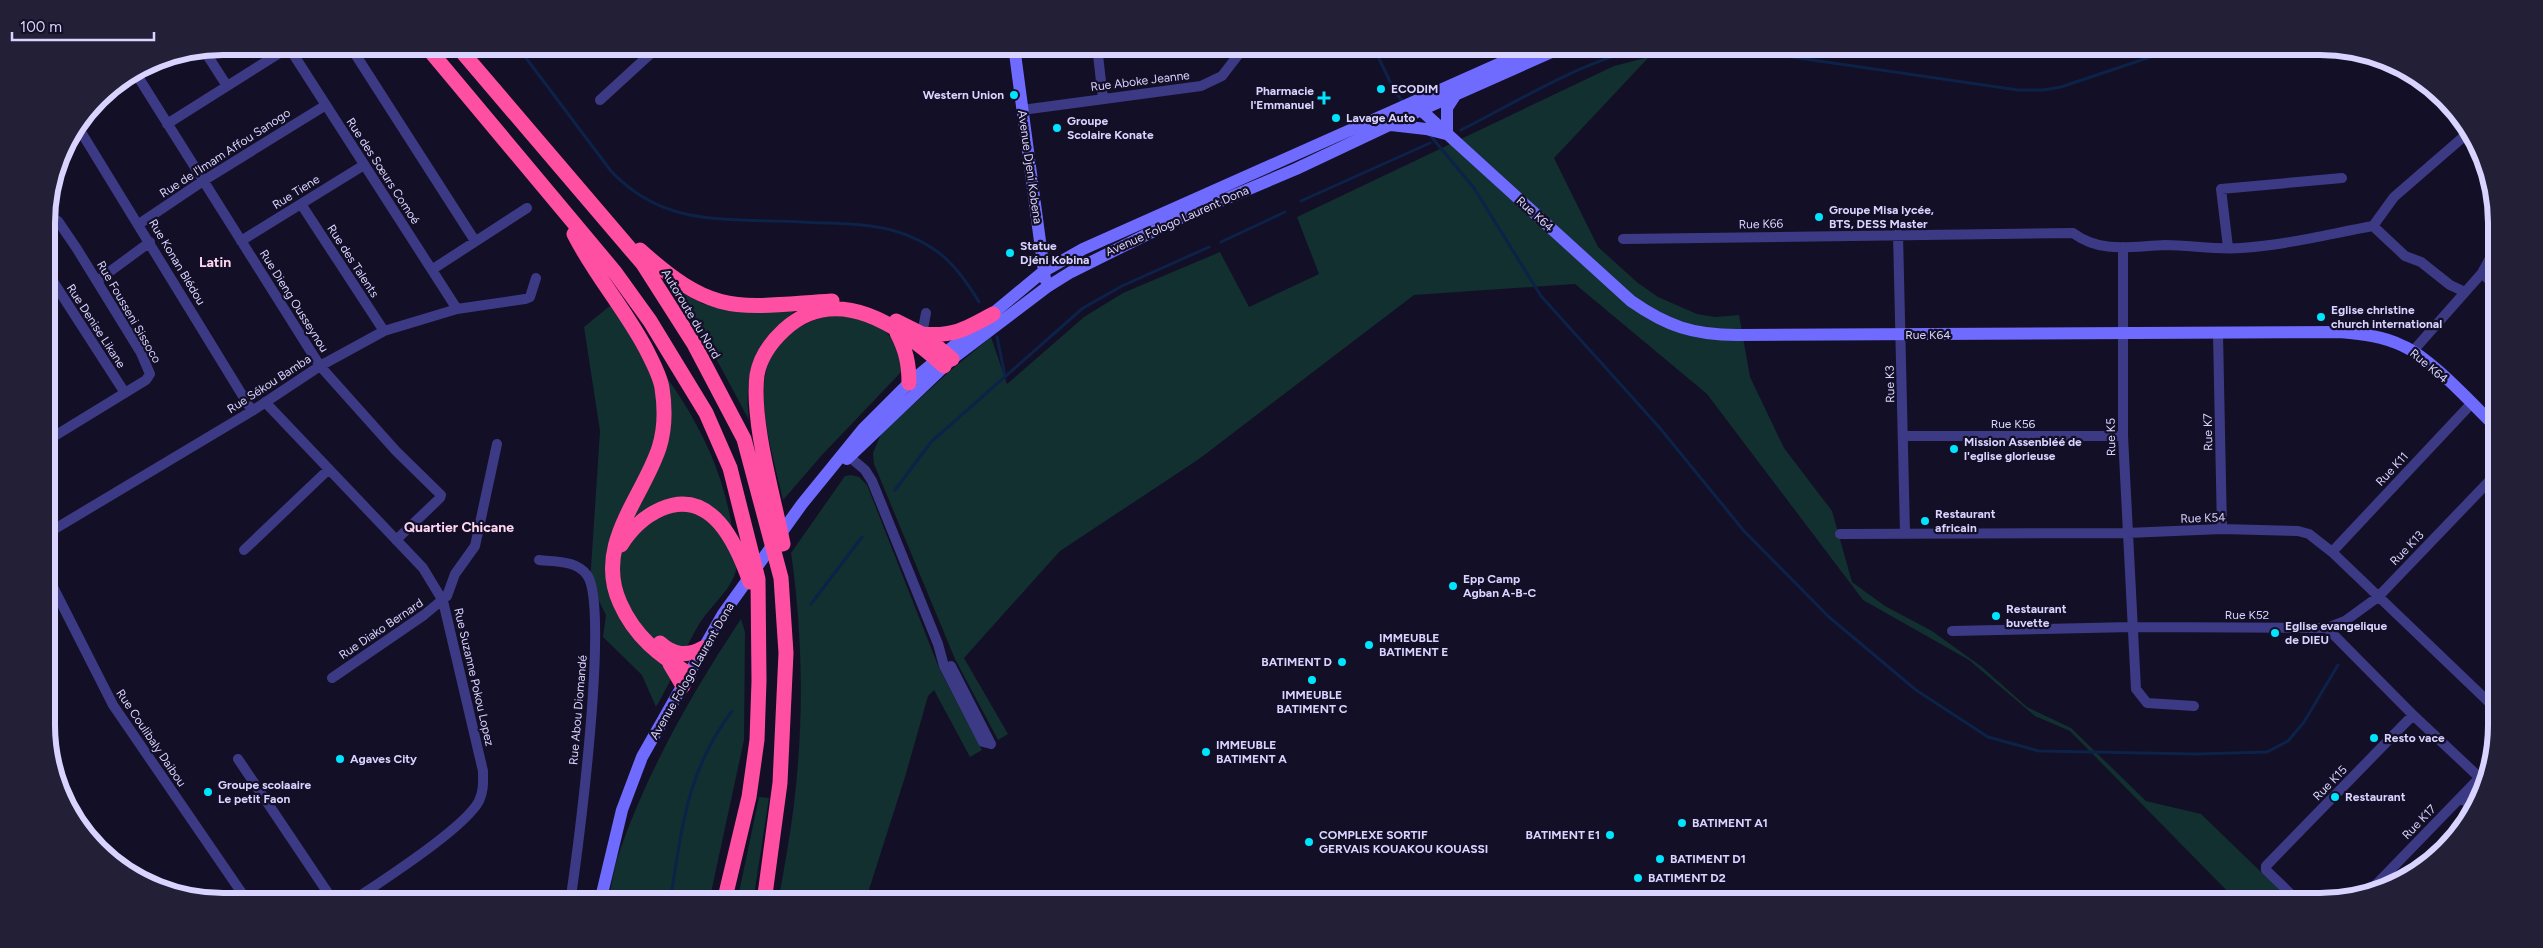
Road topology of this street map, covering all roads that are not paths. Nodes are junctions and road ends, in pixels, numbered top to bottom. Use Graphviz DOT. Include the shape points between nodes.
graph roads {
  1 [pos="275,55"];
  2 [pos="293,55"];
  3 [pos="356,55"];
  4 [pos="434,55"];
  5 [pos="465,55"];
  6 [pos="649,55"];
  7 [pos="1015,55"];
  8 [pos="1098,55"];
  9 [pos="1238,55"];
  10 [pos="1521,55"];
  11 [pos="1545,55"];
  12 [pos="207,56"];
  13 [pos="138,77"];
  14 [pos="226,86"];
  15 [pos="1456,94"];
  16 [pos="1103,99"];
  17 [pos="600,100"];
  18 [pos="326,105"];
  19 [pos="1418,105"];
  20 [pos="1022,110"];
  21 [pos="166,124"];
  22 [pos="1389,125"];
  23 [pos="81,132"];
  24 [pos="1447,134"];
  25 [pos="2464,136"];
  26 [pos="364,165"];
  27 [pos="2342,178"];
  28 [pos="203,181"];
  29 [pos="301,204"];
  30 [pos="527,208"];
  31 [pos="563,212"];
  32 [pos="55,220"];
  33 [pos="140,224"];
  34 [pos="2373,226"];
  35 [pos="612,228"];
  36 [pos="1898,234"];
  37 [pos="1623,239"];
  38 [pos="241,241"];
  39 [pos="475,241"];
  40 [pos="150,242"];
  41 [pos="2123,247"];
  42 [pos="2228,247"];
  43 [pos="2488,262"];
  44 [pos="433,268"];
  45 [pos="1044,272"];
  46 [pos="2482,273"];
  47 [pos="536,278"];
  48 [pos="2488,279"];
  49 [pos="97,281"];
  50 [pos="55,284"];
  51 [pos="1046,287"];
  52 [pos="2465,292"];
  53 [pos="457,309"];
  54 [pos="926,313"];
  55 [pos="992,314"];
  56 [pos="895,330"];
  57 [pos="384,331"];
  58 [pos="922,334"];
  59 [pos="2218,334"];
  60 [pos="1901,335"];
  61 [pos="2122,335"];
  62 [pos="2413,351"];
  63 [pos="944,359"];
  64 [pos="320,366"];
  65 [pos="909,383"];
  66 [pos="125,393"];
  67 [pos="265,402"];
  68 [pos="2471,404"];
  69 [pos="252,411"];
  70 [pos="2488,420"];
  71 [pos="55,436"];
  72 [pos="1903,436"];
  73 [pos="2123,436"];
  74 [pos="497,444"];
  75 [pos="847,454"];
  76 [pos="329,469"];
  77 [pos="2488,482"];
  78 [pos="55,529"];
  79 [pos="2222,529"];
  80 [pos="1905,532"];
  81 [pos="2127,533"];
  82 [pos="1840,534"];
  83 [pos="396,540"];
  84 [pos="244,550"];
  85 [pos="2332,552"];
  86 [pos="539,560"];
  87 [pos="781,578"];
  88 [pos="55,591"];
  89 [pos="2378,597"];
  90 [pos="443,601"];
  91 [pos="760,612"];
  92 [pos="2132,627"];
  93 [pos="2327,628"];
  94 [pos="1952,631"];
  95 [pos="938,644"];
  96 [pos="703,648"];
  97 [pos="670,657"];
  98 [pos="689,675"];
  99 [pos="332,678"];
  100 [pos="2488,701"];
  101 [pos="2194,706"];
  102 [pos="2413,715"];
  103 [pos="238,759"];
  104 [pos="2480,778"];
  105 [pos="2479,779"];
  106 [pos="2461,797"];
  107 [pos="2469,804"];
  108 [pos="2377,883"];
  109 [pos="242,893"];
  110 [pos="328,893"];
  111 [pos="364,893"];
  112 [pos="571,893"];
  113 [pos="602,893"];
  114 [pos="726,893"];
  115 [pos="765,893"];
  116 [pos="2290,893"];
  1 -- 14 [label="street"];
  2 -- 18 [label="street, Rue des Sœurs Comoé"];
  3 -- 39 [label="street"];
  4 -- 31 [label="highway"];
  5 -- 35 [label="highway, Autoroute du Nord"];
  6 -- 17 [label="street"];
  7 -- 20 [label="main road, Avenue Djeni Kobena"];
  8 -- 16 [label="street"];
  9 -- 16 [label="street, Rue Aboke Jeanne" via="1222,76 1206,84"];
  10 -- 19 [label="main road, Avenue Fologo Laurent Dona"];
  11 -- 15 [label="main road, Avenue Fologo Laurent Dona"];
  12 -- 14 [label="street"];
  13 -- 21 [label="street, Rue Dieng Ousseynou"];
  14 -- 21 [label="street"];
  15 -- 19 [label="main road, Avenue Fologo Laurent Dona"];
  15 -- 24 [label="main road" via="1447,108"];
  16 -- 20 [label="street, Rue Aboke Jeanne"];
  18 -- 26 [label="street, Rue des Sœurs Comoé"];
  18 -- 28 [label="street, Rue de l'Imam Affou Sanogo"];
  19 -- 22 [label="main road, Avenue Fologo Laurent Dona"];
  19 -- 24 [label="main road, Rue K64"];
  19 -- 45 [label="main road, Avenue Fologo Laurent Dona" via="1098,241"];
  20 -- 45 [label="main road, Avenue Djeni Kobena"];
  21 -- 28 [label="street, Rue Dieng Ousseynou"];
  22 -- 24 [label="main road" via="1426,128"];
  22 -- 51 [label="main road, Avenue Fologo Laurent Dona" via="1137,238"];
  23 -- 33 [label="street, Rue Konan Blédou"];
  24 -- 60 [label="main road, Rue K64" via="1631,301 1673,326 1710,335"];
  25 -- 34 [label="street" via="2394,197"];
  26 -- 29 [label="street, Rue Tiene"];
  26 -- 44 [label="street, Rue des Sœurs Comoé"];
  27 -- 42 [label="street" via="2221,189"];
  28 -- 33 [label="street, Rue de l'Imam Affou Sanogo"];
  28 -- 38 [label="street, Rue Dieng Ousseynou"];
  29 -- 38 [label="street, Rue Tiene"];
  29 -- 57 [label="street, Rue des Talents"];
  30 -- 39 [label="street"];
  31 -- 91 [label="highway" via="614,271 650,321 706,413 730,468 758,579"];
  31 -- 97 [label="highway" via="580,246 635,329 662,386 664,415 659,447 614,544 611,563 612,580 624,612 644,641"];
  32 -- 49 [label="street, Rue Fousseni Sissoco"];
  33 -- 40 [label="street, Rue Konan Blédou"];
  34 -- 42 [label="street, Rue K66" via="2310,240 2239,249"];
  34 -- 52 [label="street" via="2405,256 2422,262 2450,285"];
  35 -- 58 [label="highway" via="674,279 708,299 744,306 846,301 867,306"];
  35 -- 87 [label="highway, Autoroute du Nord" via="643,264 694,344 744,439"];
  36 -- 37 [label="street, Rue K66"];
  36 -- 41 [label="street, Rue K66" via="2073,233 2086,243"];
  36 -- 60 [label="street, Rue K3"];
  38 -- 64 [label="street, Rue Dieng Ousseynou"];
  39 -- 44 [label="street"];
  40 -- 49 [label="street"];
  40 -- 69 [label="street, Rue Konan Blédou"];
  41 -- 42 [label="street, Rue K66"];
  41 -- 61 [label="street, Rue K5"];
  43 -- 46 [label="street"];
  44 -- 53 [label="street, Rue des Sœurs Comoé"];
  45 -- 51 [label="main road, Avenue Djeni Kobena"];
  45 -- 55 [label="main road, Avenue Fologo Laurent Dona"];
  46 -- 48 [label="street"];
  46 -- 52 [label="street"];
  47 -- 53 [label="street, Rue Sékou Bamba" via="530,296 525,299"];
  49 -- 66 [label="street, Rue Fousseni Sissoco" via="149,369 146,380"];
  50 -- 66 [label="street, Rue Denise Likane"];
  51 -- 63 [label="main road, Avenue Fologo Laurent Dona"];
  52 -- 62 [label="street"];
  53 -- 57 [label="street, Rue Sékou Bamba"];
  54 -- 58 [label="street"];
  55 -- 58 [label="highway" via="955,333 939,336"];
  55 -- 63 [label="main road, Avenue Fologo Laurent Dona"];
  56 -- 63 [label="highway"];
  56 -- 65 [label="highway" via="905,348"];
  56 -- 87 [label="highway" via="874,316 854,310 820,310 790,324 762,358 757,373 756,403 784,551"];
  57 -- 64 [label="street, Rue Sékou Bamba"];
  58 -- 63 [label="highway"];
  59 -- 61 [label="main road, Rue K64"];
  59 -- 62 [label="main road, Rue K64" via="2362,334 2382,338"];
  59 -- 79 [label="street, Rue K7"];
  60 -- 61 [label="main road, Rue K64"];
  60 -- 72 [label="street, Rue K3"];
  61 -- 73 [label="street, Rue K5"];
  62 -- 68 [label="main road, Rue K64"];
  63 -- 65 [label="main road, Avenue Fologo Laurent Dona"];
  63 -- 75 [label="main road, Avenue Fologo Laurent Dona"];
  64 -- 67 [label="street, Rue Sékou Bamba"];
  64 -- 83 [label="street, Rue Dieng Ousseynou" via="440,495"];
  65 -- 75 [label="main road, Avenue Fologo Laurent Dona"];
  66 -- 71 [label="street, Rue Fousseni Sissoco"];
  67 -- 69 [label="street, Rue Sékou Bamba"];
  67 -- 76 [label="street, Rue Suzanne Pokou Lopez"];
  68 -- 70 [label="main road, Rue K64"];
  68 -- 85 [label="street, Rue K11"];
  69 -- 78 [label="street, Rue Sékou Bamba"];
  72 -- 73 [label="street, Rue K56"];
  72 -- 80 [label="street, Rue K3"];
  73 -- 81 [label="street, Rue K5"];
  74 -- 90 [label="street" via="475,546"];
  75 -- 95 [label="street" via="872,481"];
  75 -- 96 [label="main road, Avenue Fologo Laurent Dona" via="802,504"];
  76 -- 83 [label="street, Rue Suzanne Pokou Lopez"];
  76 -- 84 [label="street"];
  77 -- 89 [label="street, Rue K13"];
  79 -- 81 [label="street, Rue K54"];
  79 -- 85 [label="street, Rue K54" via="2303,532"];
  80 -- 81 [label="street, Rue K54"];
  80 -- 82 [label="street, Rue K54"];
  81 -- 92 [label="street, Rue K5"];
  83 -- 90 [label="street, Rue Suzanne Pokou Lopez" via="423,568"];
  85 -- 89 [label="street, Rue K54"];
  86 -- 112 [label="street, Rue Abou Diomandé" via="572,563 582,568 589,577 596,613 594,680"];
  87 -- 115 [label="highway, Autoroute du Nord" via="786,653 780,783"];
  88 -- 109 [label="street, Rue Coulibaly Daibou" via="112,705"];
  89 -- 93 [label="street, Rue K13" via="2345,621"];
  89 -- 100 [label="street, Rue K54"];
  90 -- 99 [label="street, Rue Diako Bernard"];
  90 -- 111 [label="street, Rue Suzanne Pokou Lopez" via="483,770 484,789 478,803 461,820"];
  91 -- 97 [label="highway" via="741,556 718,522 692,505 656,511 631,530 621,547 618,564 626,598 648,632"];
  91 -- 114 [label="highway" via="757,740 749,797"];
  92 -- 93 [label="street, Rue K52"];
  92 -- 94 [label="street, Rue K52"];
  92 -- 101 [label="street, Rue K5" via="2136,689 2141,698 2158,705"];
  93 -- 102 [label="street"];
  95 -- 95 [label="street" via="944,666 961,701 983,742 991,744"];
  96 -- 97 [label="highway"];
  96 -- 98 [label="main road, Avenue Fologo Laurent Dona"];
  97 -- 98 [label="highway"];
  98 -- 113 [label="main road, Avenue Fologo Laurent Dona" via="642,757 622,810"];
  102 -- 104 [label="street"];
  102 -- 116 [label="street, Rue K15" via="2266,868"];
  103 -- 110 [label="street"];
  105 -- 106 [label="street, Rue K17"];
  106 -- 107 [label="street"];
  106 -- 108 [label="street, Rue K17"];
}
